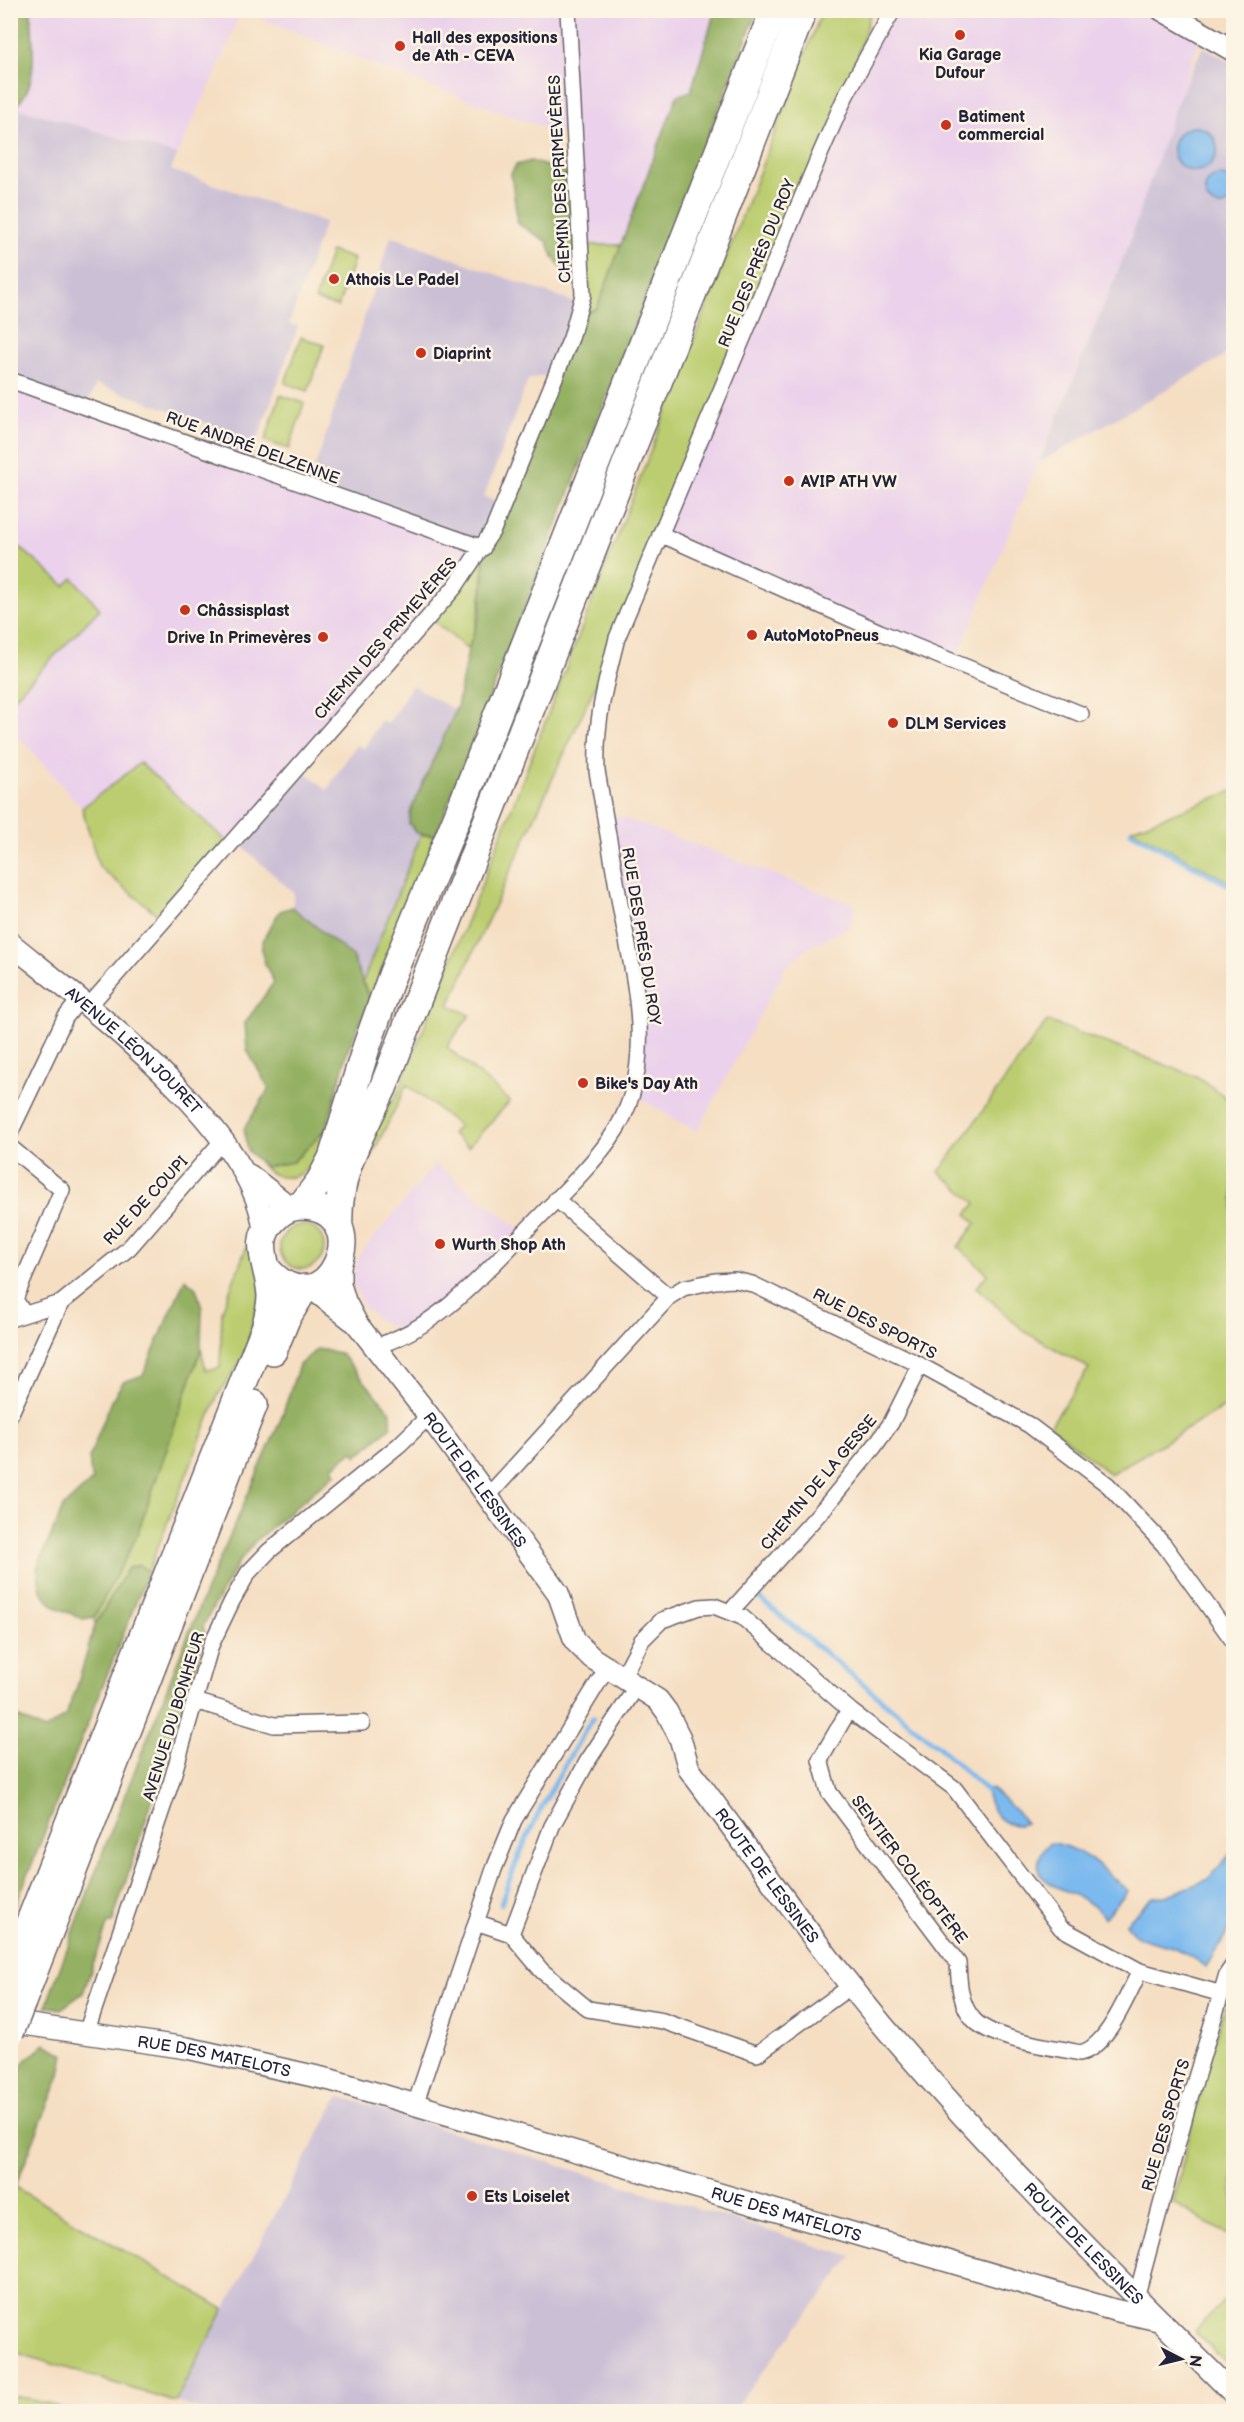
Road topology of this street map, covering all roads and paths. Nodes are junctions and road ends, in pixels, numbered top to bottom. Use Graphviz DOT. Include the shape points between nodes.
graph roads {
  1 [pos="568,10"];
  2 [pos="774,10"];
  3 [pos="803,10"];
  4 [pos="893,10"];
  5 [pos="1162,10"];
  6 [pos="1233,51"];
  7 [pos="10,380"];
  8 [pos="660,534"];
  9 [pos="483,548"];
  10 [pos="1081,714"];
  11 [pos="10,943"];
  12 [pos="84,1004"];
  13 [pos="10,1133"];
  14 [pos="223,1140"];
  15 [pos="10,1147"];
  16 [pos="243,1170"];
  17 [pos="556,1199"];
  18 [pos="296,1207"];
  19 [pos="339,1229"];
  20 [pos="264,1232"];
  21 [pos="340,1263"];
  22 [pos="267,1269"];
  23 [pos="308,1287"];
  24 [pos="669,1297"];
  25 [pos="61,1303"];
  26 [pos="17,1316"];
  27 [pos="357,1324"];
  28 [pos="374,1347"];
  29 [pos="920,1365"];
  30 [pos="10,1415"];
  31 [pos="429,1416"];
  32 [pos="487,1497"];
  33 [pos="730,1612"];
  34 [pos="1233,1642"];
  35 [pos="622,1677"];
  36 [pos="195,1701"];
  37 [pos="852,1712"];
  38 [pos="362,1723"];
  39 [pos="473,1929"];
  40 [pos="511,1934"];
  41 [pos="1233,1964"];
  42 [pos="1140,1971"];
  43 [pos="10,1972"];
  44 [pos="851,1986"];
  45 [pos="1222,1994"];
  46 [pos="16,2012"];
  47 [pos="10,2033"];
  48 [pos="86,2033"];
  49 [pos="415,2105"];
  50 [pos="1136,2298"];
  51 [pos="1159,2320"];
  52 [pos="1233,2394"];
  1 -- 9 [label="street, CHEMIN DES PRIMEVÈRES" via="583,295 571,338 501,513"];
  2 -- 18 [label="highway" via="467,794 392,975 332,1158 320,1181"];
  3 -- 19 [label="highway" via="383,1088 348,1165 340,1187"];
  4 -- 8 [label="street, RUE DES PRÉS DU ROY" via="846,95"];
  5 -- 6 [label="street"];
  7 -- 9 [label="street, RUE ANDRÉ DELZENNE"];
  8 -- 10 [label="street" via="880,632"];
  8 -- 17 [label="street, RUE DES PRÉS DU ROY" via="617,638 596,736 601,794 638,1006 636,1075 624,1115 610,1139"];
  9 -- 12 [label="street, CHEMIN DES PRIMEVÈRES" via="455,587"];
  11 -- 12 [label="street, AVENUE LÉON JOURET"];
  12 -- 13 [label="street" via="65,1018"];
  12 -- 14 [label="street, AVENUE LÉON JOURET" via="177,1087"];
  14 -- 16 [label="street, AVENUE LÉON JOURET"];
  14 -- 25 [label="street, RUE DE COUPI" via="129,1248"];
  15 -- 26 [label="street, RUE DE COUPI" via="62,1190 15,1299"];
  16 -- 18 [label="street, AVENUE LÉON JOURET"];
  16 -- 20 [label="street, AVENUE LÉON JOURET" via="262,1212"];
  17 -- 24 [label="street"];
  17 -- 28 [label="street, RUE DES PRÉS DU ROY" via="453,1303 406,1334"];
  18 -- 19 [label="highway" via="324,1213"];
  18 -- 20 [label="highway" via="275,1217"];
  19 -- 21 [label="highway"];
  20 -- 22 [label="highway" via="261,1253"];
  21 -- 23 [label="highway" via="331,1276"];
  21 -- 27 [label="street, ROUTE DE LESSINES" via="345,1302"];
  22 -- 23 [label="highway" via="284,1284"];
  22 -- 43 [label="highway" via="271,1296 265,1328"];
  23 -- 27 [label="street, ROUTE DE LESSINES"];
  23 -- 46 [label="highway" via="278,1339"];
  24 -- 29 [label="street, RUE DES SPORTS" via="683,1288 715,1281 752,1284"];
  24 -- 32 [label="street, RUE DES SPORTS"];
  25 -- 26 [label="street, RUE DE COUPI"];
  25 -- 30 [label="street, RUE DE COUPI"];
  27 -- 28 [label="street, ROUTE DE LESSINES"];
  28 -- 31 [label="street, ROUTE DE LESSINES"];
  29 -- 33 [label="street, CHEMIN DE LA GESSE" via="891,1423 874,1447"];
  29 -- 34 [label="street, RUE DES SPORTS" via="1029,1425 1108,1485 1164,1545"];
  31 -- 32 [label="street, ROUTE DE LESSINES"];
  31 -- 36 [label="street, AVENUE DU BONHEUR" via="268,1551 248,1573 211,1645"];
  32 -- 35 [label="street, ROUTE DE LESSINES" via="558,1593 574,1641"];
  33 -- 35 [label="street" via="699,1606 662,1620 642,1640"];
  33 -- 37 [label="street" via="742,1617"];
  35 -- 39 [label="street" via="517,1814"];
  35 -- 40 [label="street" via="587,1762 552,1826"];
  35 -- 44 [label="street, ROUTE DE LESSINES" via="658,1700 667,1712 689,1769"];
  36 -- 38 [label="street" via="274,1725"];
  36 -- 48 [label="street, AVENUE DU BONHEUR"];
  37 -- 42 [label="street" via="954,1788 1061,1928"];
  37 -- 42 [label="street, SENTIER COLÉOPTÈRE" via="846,1715 820,1760 829,1792 958,1963 959,1987 975,2021 989,2031 1080,2053 1090,2051 1101,2040"];
  39 -- 40 [label="street"];
  39 -- 49 [label="street"];
  40 -- 44 [label="street" via="542,1971 588,2009 663,2021 757,2054"];
  41 -- 45 [label="street, RUE DES SPORTS"];
  42 -- 45 [label="street"];
  44 -- 50 [label="street, ROUTE DE LESSINES" via="959,2111"];
  45 -- 50 [label="street, RUE DES SPORTS"];
  46 -- 47 [label="highway, bridge"];
  46 -- 48 [label="street, RUE DES MATELOTS"];
  48 -- 49 [label="street, RUE DES MATELOTS" via="209,2053 331,2080"];
  49 -- 51 [label="street, RUE DES MATELOTS"];
  50 -- 51 [label="street, ROUTE DE LESSINES"];
  51 -- 52 [label="street, ROUTE DE LESSINES"];
}
